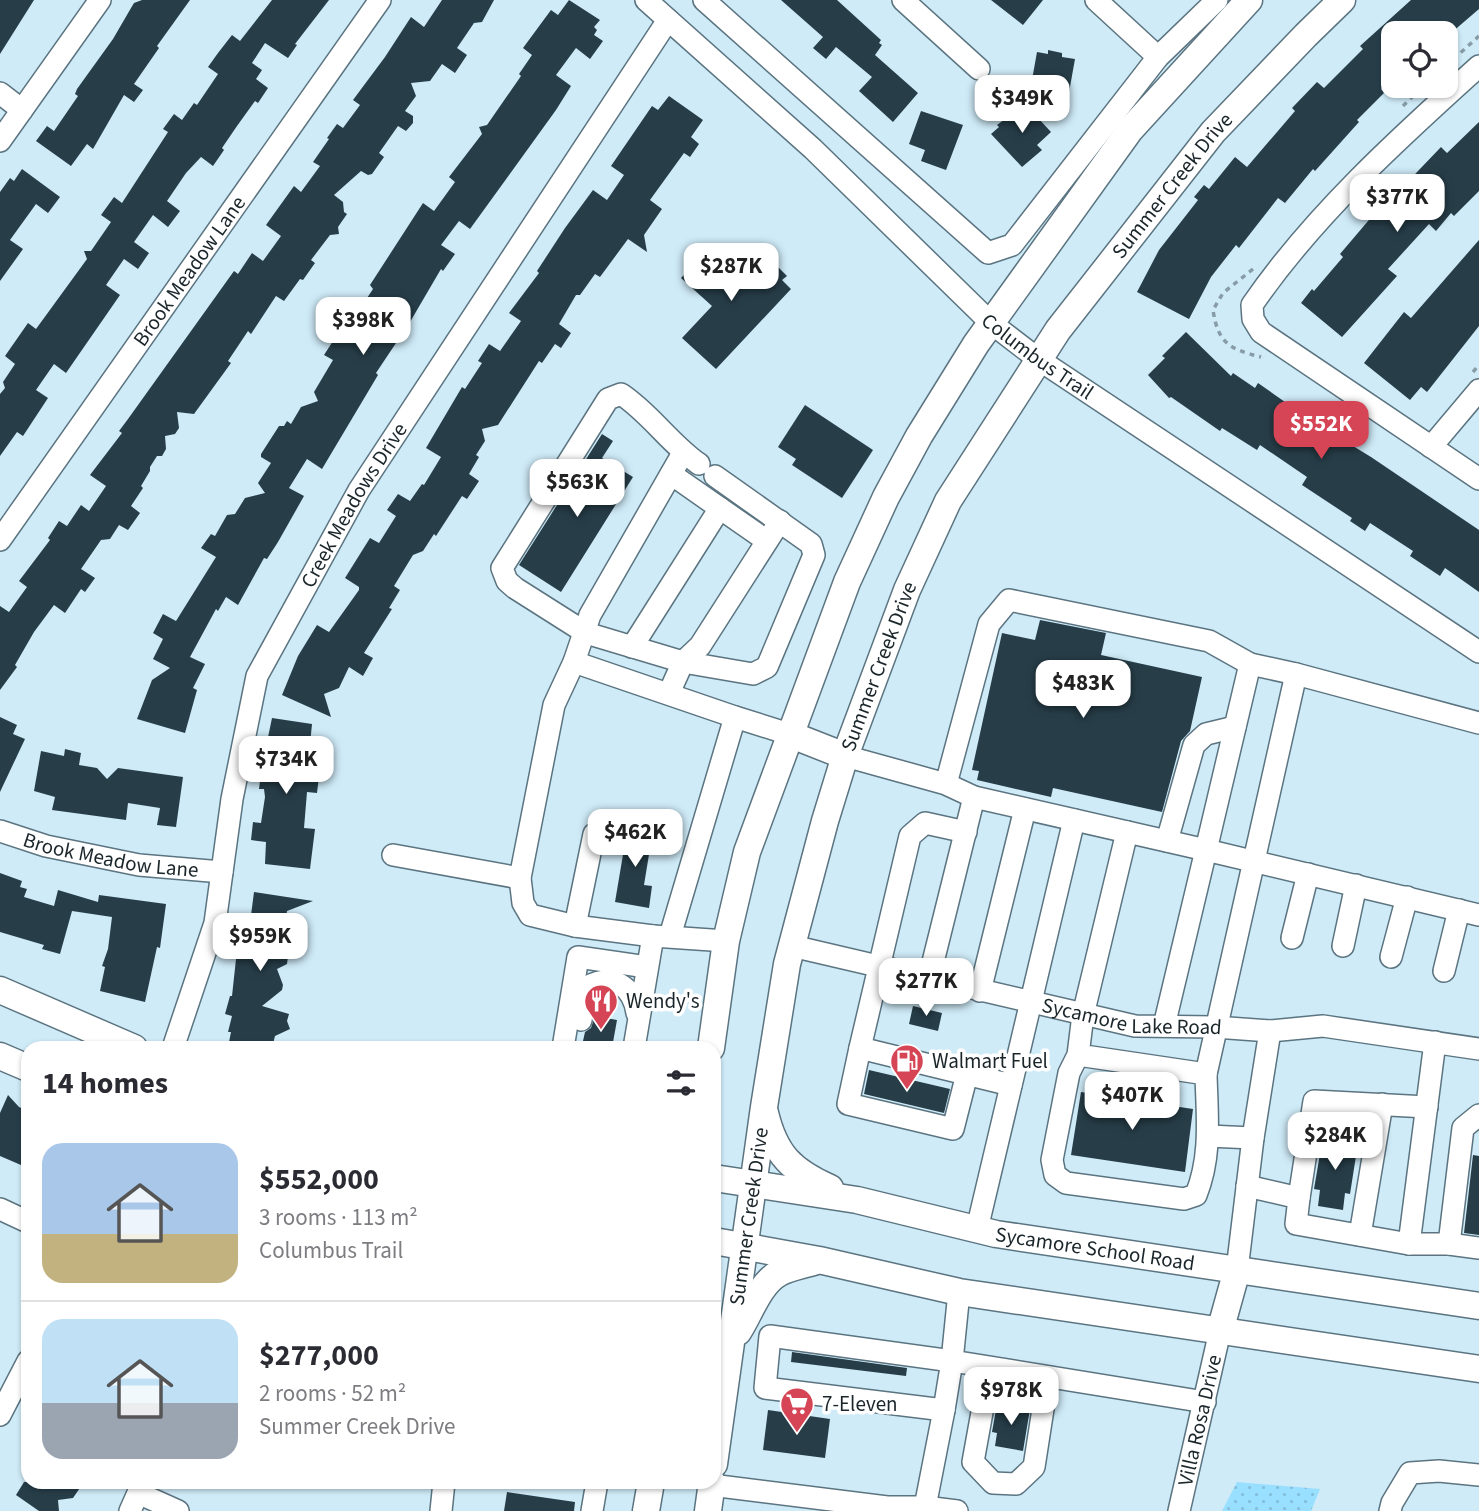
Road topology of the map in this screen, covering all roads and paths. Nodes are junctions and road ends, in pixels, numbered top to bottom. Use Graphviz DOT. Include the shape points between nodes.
graph roads {
  1 [pos="100,0"];
  2 [pos="380,0"];
  3 [pos="646,0"];
  4 [pos="705,0"];
  5 [pos="903,0"];
  6 [pos="1096,0"];
  7 [pos="1217,0"];
  8 [pos="1249,0"];
  9 [pos="1342,0"];
  10 [pos="668,20"];
  11 [pos="1479,36"];
  12 [pos="1458,55"];
  13 [pos="1158,57"];
  14 [pos="1479,66"];
  15 [pos="979,69"];
  16 [pos="0,93"];
  17 [pos="1411,98"];
  18 [pos="22,110"];
  19 [pos="1396,113"];
  20 [pos="0,141"];
  21 [pos="1256,266"];
  22 [pos="991,323"];
  23 [pos="1038,359"];
  24 [pos="1271,362"];
  25 [pos="1479,390"];
  26 [pos="1432,447"];
  27 [pos="699,464"];
  28 [pos="671,474"];
  29 [pos="1479,479"];
  30 [pos="720,508"];
  31 [pos="780,521"];
  32 [pos="0,540"];
  33 [pos="768,541"];
  34 [pos="586,633"];
  35 [pos="632,647"];
  36 [pos="1479,652"];
  37 [pos="574,662"];
  38 [pos="684,662"];
  39 [pos="1250,664"];
  40 [pos="1296,674"];
  41 [pos="669,693"];
  42 [pos="735,717"];
  43 [pos="1479,723"];
  44 [pos="1235,727"];
  45 [pos="789,734"];
  46 [pos="845,756"];
  47 [pos="946,785"];
  48 [pos="974,797"];
  49 [pos="1025,809"];
  50 [pos="1074,820"];
  51 [pos="0,831"];
  52 [pos="966,832"];
  53 [pos="1127,832"];
  54 [pos="594,834"];
  55 [pos="1167,841"];
  56 [pos="1206,850"];
  57 [pos="393,855"];
  58 [pos="1253,861"];
  59 [pos="222,872"];
  60 [pos="1308,874"];
  61 [pos="520,878"];
  62 [pos="1356,885"];
  63 [pos="1407,898"];
  64 [pos="1469,912"];
  65 [pos="575,926"];
  66 [pos="662,936"];
  67 [pos="1292,938"];
  68 [pos="726,941"];
  69 [pos="792,946"];
  70 [pos="1343,946"];
  71 [pos="1391,957"];
  72 [pos="878,965"];
  73 [pos="647,967"];
  74 [pos="1444,971"];
  75 [pos="929,978"];
  76 [pos="0,990"];
  77 [pos="980,991"];
  78 [pos="1029,1002"];
  79 [pos="1083,1015"];
  80 [pos="638,1019"];
  81 [pos="1164,1026"];
  82 [pos="1214,1027"];
  83 [pos="1270,1031"];
  84 [pos="118,1041"];
  85 [pos="175,1041"];
  86 [pos="564,1041"];
  87 [pos="575,1041"];
  88 [pos="635,1041"];
  89 [pos="711,1041"];
  90 [pos="1435,1042"];
  91 [pos="860,1048"];
  92 [pos="1479,1049"];
  93 [pos="1078,1055"];
  94 [pos="0,1056"];
  95 [pos="21,1065"];
  96 [pos="967,1074"];
  97 [pos="1206,1074"];
  98 [pos="1011,1085"];
  99 [pos="1382,1104"];
  100 [pos="764,1107"];
  101 [pos="1427,1107"];
  102 [pos="1479,1115"];
  103 [pos="1208,1136"];
  104 [pos="1253,1138"];
  105 [pos="721,1179"];
  106 [pos="753,1184"];
  107 [pos="1247,1186"];
  108 [pos="1299,1198"];
  109 [pos="857,1200"];
  110 [pos="0,1209"];
  111 [pos="21,1219"];
  112 [pos="977,1229"];
  113 [pos="1360,1235"];
  114 [pos="721,1242"];
  115 [pos="1409,1244"];
  116 [pos="1449,1244"];
  117 [pos="744,1247"];
  118 [pos="1479,1248"];
  119 [pos="819,1260"];
  120 [pos="1237,1270"];
  121 [pos="960,1292"];
  122 [pos="1479,1306"];
  123 [pos="1220,1331"];
  124 [pos="731,1342"];
  125 [pos="952,1361"];
  126 [pos="990,1368"];
  127 [pos="1479,1369"];
  128 [pos="21,1374"];
  129 [pos="1048,1377"];
  130 [pos="1205,1402"];
  131 [pos="944,1410"];
  132 [pos="721,1414"];
  133 [pos="0,1415"];
  134 [pos="1479,1475"];
  135 [pos="721,1487"];
  136 [pos="443,1489"];
  137 [pos="596,1489"];
  138 [pos="650,1489"];
  139 [pos="137,1495"];
  140 [pos="925,1507"];
  141 [pos="887,1509"];
  142 [pos="178,1511"];
  143 [pos="441,1511"];
  144 [pos="592,1511"];
  145 [pos="646,1511"];
  146 [pos="957,1511"];
  147 [pos="1179,1511"];
  148 [pos="1390,1511"];
  1 -- 18 [label="street"];
  2 -- 32 [label="street, Brook Meadow Lane"];
  3 -- 10 [label="street, Columbus Trail"];
  4 -- 13 [label="street" via="988,253 1012,245"];
  5 -- 15 [label="street"];
  6 -- 13 [label="street"];
  7 -- 13 [label="street"];
  8 -- 22 [label="main road" via="1130,130"];
  9 -- 23 [label="main road, Summer Creek Drive" via="1213,132"];
  10 -- 22 [label="street, Columbus Trail" via="813,149"];
  10 -- 59 [label="street, Creek Meadows Drive" via="359,490 257,677"];
  11 -- 12 [label="path"];
  14 -- 26 [label="street" via="1390,145 1252,305 1253,319 1268,338"];
  16 -- 18 [label="street"];
  17 -- 19 [label="path"];
  18 -- 20 [label="street"];
  21 -- 24 [label="path" via="1223,293 1213,310 1224,341"];
  22 -- 23 [label="street, Columbus Trail"];
  22 -- 45 [label="main road" via="886,497 847,582"];
  23 -- 36 [label="street, Columbus Trail"];
  23 -- 46 [label="main road, Summer Creek Drive" via="948,501 907,590"];
  25 -- 26 [label="street"];
  26 -- 29 [label="street"];
  27 -- 28 [label="street"];
  27 -- 31 [label="street"];
  27 -- 34 [label="street" via="635,403 621,394 608,399 502,568 515,588"];
  28 -- 30 [label="street"];
  28 -- 34 [label="street" via="590,615"];
  30 -- 33 [label="street"];
  30 -- 35 [label="street"];
  31 -- 33 [label="street"];
  31 -- 38 [label="street" via="811,544 814,555 767,667 753,674"];
  33 -- 38 [label="street" via="700,646"];
  34 -- 35 [label="street"];
  34 -- 37 [label="street"];
  35 -- 38 [label="street"];
  37 -- 41 [label="street"];
  37 -- 61 [label="street" via="554,705"];
  38 -- 41 [label="street"];
  39 -- 40 [label="street"];
  39 -- 44 [label="street"];
  39 -- 47 [label="street" via="1209,641 1009,600 989,624"];
  40 -- 43 [label="street"];
  40 -- 58 [label="street"];
  41 -- 42 [label="street"];
  42 -- 45 [label="street"];
  42 -- 66 [label="street"];
  44 -- 55 [label="street" via="1206,734 1194,745"];
  44 -- 56 [label="street"];
  45 -- 46 [label="main road"];
  45 -- 68 [label="main road" via="747,852"];
  46 -- 47 [label="street"];
  46 -- 69 [label="main road, Summer Creek Drive"];
  47 -- 48 [label="street"];
  48 -- 49 [label="street"];
  48 -- 52 [label="street"];
  49 -- 50 [label="street"];
  49 -- 77 [label="street"];
  50 -- 53 [label="street"];
  50 -- 78 [label="street"];
  51 -- 59 [label="street, Brook Meadow Lane" via="46,846 139,865"];
  52 -- 72 [label="street" via="925,823 910,836"];
  52 -- 75 [label="street"];
  53 -- 55 [label="street"];
  53 -- 79 [label="street"];
  54 -- 65 [label="street"];
  55 -- 56 [label="street"];
  56 -- 58 [label="street"];
  56 -- 81 [label="street"];
  57 -- 61 [label="street"];
  58 -- 60 [label="street"];
  58 -- 82 [label="street"];
  59 -- 85 [label="street, Creek Meadows Drive" via="215,923"];
  60 -- 62 [label="street"];
  60 -- 67 [label="street"];
  61 -- 65 [label="street" via="523,903 530,915"];
  62 -- 63 [label="street"];
  62 -- 70 [label="street"];
  63 -- 64 [label="street"];
  63 -- 71 [label="street"];
  64 -- 74 [label="street"];
  65 -- 66 [label="street"];
  66 -- 68 [label="street"];
  66 -- 73 [label="street"];
  68 -- 89 [label="main road"];
  69 -- 72 [label="street, Sycamore Lake Road"];
  69 -- 100 [label="main road, Summer Creek Drive"];
  72 -- 75 [label="street, Sycamore Lake Road"];
  72 -- 91 [label="street"];
  73 -- 80 [label="street"];
  73 -- 86 [label="street" via="578,957"];
  75 -- 77 [label="street, Sycamore Lake Road"];
  76 -- 84 [label="main road"];
  77 -- 78 [label="street, Sycamore Lake Road"];
  78 -- 79 [label="street, Sycamore Lake Road"];
  78 -- 98 [label="street"];
  79 -- 81 [label="street, Sycamore Lake Road" via="1135,1026"];
  79 -- 93 [label="street"];
  80 -- 87 [label="street" via="635,998 626,987 598,981 587,986"];
  80 -- 88 [label="street"];
  81 -- 82 [label="street, Sycamore Lake Road"];
  82 -- 83 [label="street, Sycamore Lake Road"];
  82 -- 97 [label="street"];
  83 -- 90 [label="street, Sycamore Lake Road" via="1323,1026"];
  83 -- 104 [label="street"];
  90 -- 92 [label="street, Sycamore Lake Road"];
  90 -- 101 [label="street"];
  91 -- 96 [label="street"];
  91 -- 96 [label="street" via="848,1104 953,1129"];
  93 -- 97 [label="street"];
  93 -- 103 [label="street" via="1069,1073 1052,1160 1055,1175 1066,1183 1184,1199 1196,1195 1204,1174"];
  94 -- 95 [label="main road"];
  96 -- 98 [label="street"];
  97 -- 103 [label="street"];
  98 -- 112 [label="street"];
  99 -- 101 [label="street"];
  99 -- 108 [label="street" via="1314,1101"];
  99 -- 113 [label="street"];
  100 -- 106 [label="main road, Summer Creek Drive"];
  100 -- 109 [label="main road" via="771,1137 798,1172"];
  101 -- 115 [label="street"];
  102 -- 116 [label="street" via="1463,1128"];
  103 -- 104 [label="street"];
  104 -- 107 [label="street"];
  105 -- 106 [label="main road, Sycamore School Road"];
  106 -- 109 [label="main road, Sycamore School Road"];
  106 -- 117 [label="main road, Summer Creek Drive"];
  107 -- 108 [label="street"];
  107 -- 120 [label="street"];
  108 -- 113 [label="street" via="1296,1224"];
  109 -- 112 [label="main road, Sycamore School Road"];
  110 -- 111 [label="street"];
  112 -- 120 [label="main road, Sycamore School Road"];
  113 -- 115 [label="street"];
  114 -- 117 [label="main road"];
  115 -- 116 [label="street"];
  116 -- 118 [label="street"];
  117 -- 119 [label="main road"];
  117 -- 124 [label="main road, Summer Creek Drive"];
  119 -- 121 [label="main road"];
  119 -- 124 [label="main road" via="779,1273 764,1287"];
  120 -- 122 [label="main road, Sycamore School Road"];
  120 -- 123 [label="main road"];
  121 -- 123 [label="main road"];
  121 -- 125 [label="street"];
  123 -- 127 [label="main road"];
  123 -- 130 [label="street, Villa Rosa Drive"];
  124 -- 132 [label="main road, Summer Creek Drive"];
  125 -- 126 [label="street"];
  125 -- 131 [label="street"];
  125 -- 131 [label="street" via="770,1336 765,1388"];
  126 -- 129 [label="street"];
  126 -- 129 [label="street" via="974,1462 993,1483 1016,1484 1034,1467"];
  128 -- 133 [label="street"];
  129 -- 130 [label="street"];
  130 -- 147 [label="street, Villa Rosa Drive"];
  131 -- 140 [label="street"];
  134 -- 148 [label="street" via="1410,1473"];
  135 -- 141 [label="street"];
  136 -- 143 [label="street"];
  137 -- 144 [label="street"];
  138 -- 145 [label="main road"];
  139 -- 142 [label="street"];
  140 -- 141 [label="street"];
  140 -- 146 [label="street"];
}
